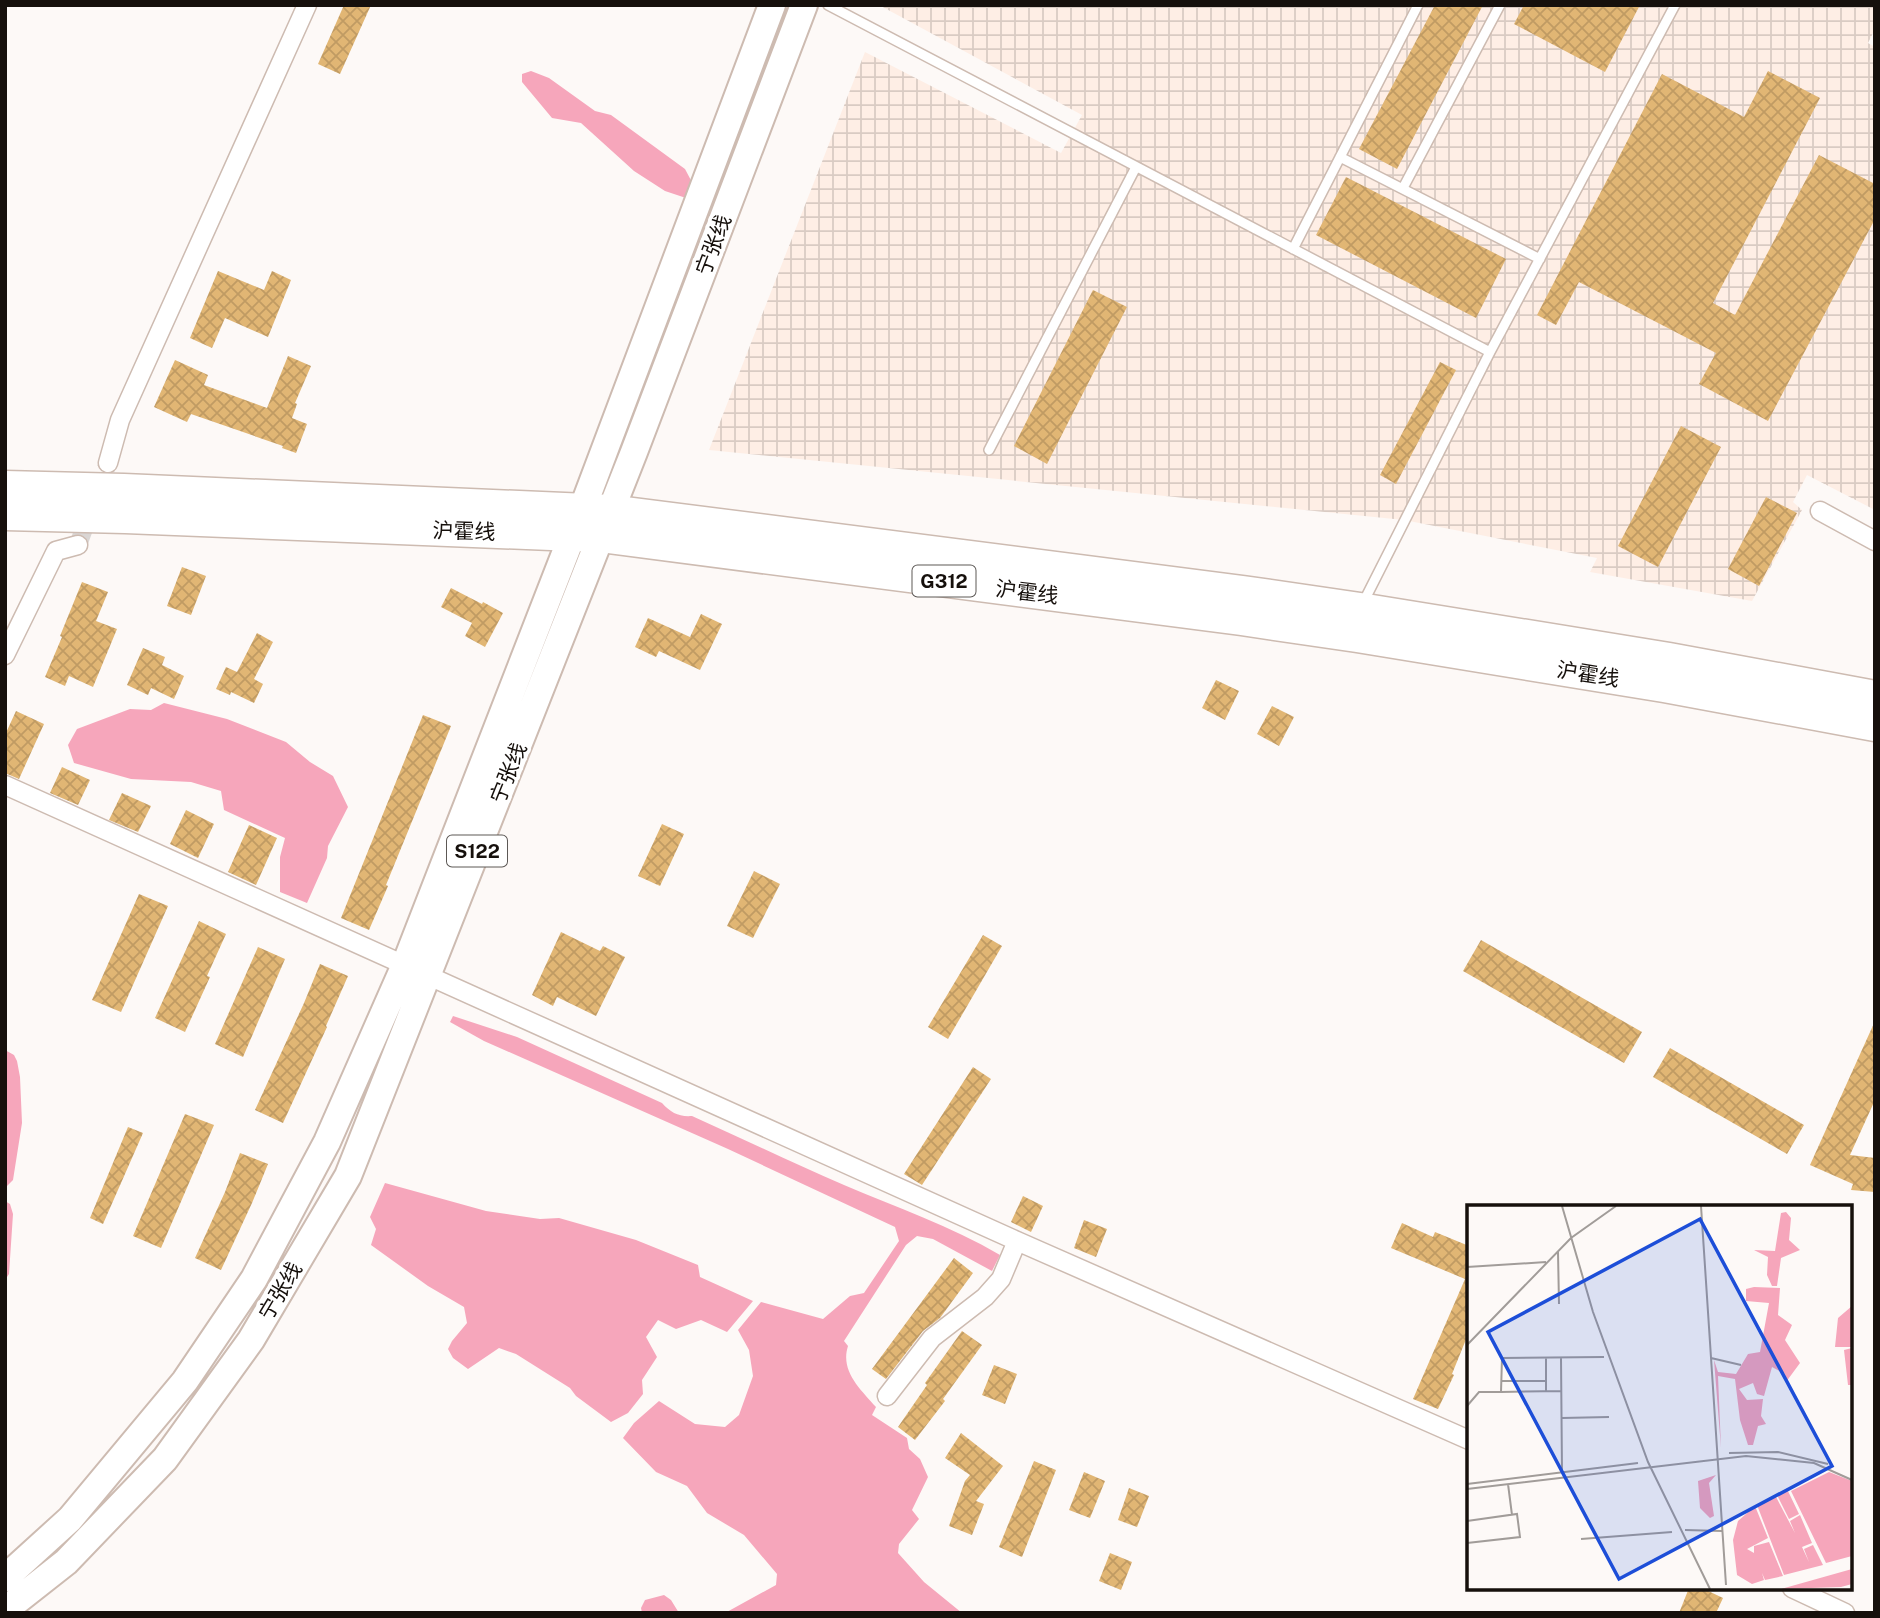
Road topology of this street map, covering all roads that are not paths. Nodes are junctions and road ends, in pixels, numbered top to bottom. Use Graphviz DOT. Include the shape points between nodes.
graph roads {
  1 [pos="307,5"];
  2 [pos="772,5"];
  3 [pos="804,5"];
  4 [pos="828,5"];
  5 [pos="1418,5"];
  6 [pos="1500,5"];
  7 [pos="1675,5"];
  8 [pos="1340,157"];
  9 [pos="1136,167"];
  10 [pos="1403,188"];
  11 [pos="1293,249"];
  12 [pos="1540,259"];
  13 [pos="1490,352"];
  14 [pos="989,450"];
  15 [pos="108,463"];
  16 [pos="5,487"];
  17 [pos="1820,511"];
  18 [pos="5,514"];
  19 [pos="591,523"];
  20 [pos="1875,541"];
  21 [pos="78,545"];
  22 [pos="1358,623"];
  23 [pos="5,655"];
  24 [pos="1875,697"];
  25 [pos="1875,726"];
  26 [pos="5,786"];
  27 [pos="416,970"];
  28 [pos="1017,1241"];
  29 [pos="887,1396"];
  30 [pos="1467,1439"];
  31 [pos="5,1578"];
  32 [pos="1796,1590"];
  33 [pos="5,1610"];
  34 [pos="1845,1613"];
  1 -- 15 [label="street" via="120,421"];
  2 -- 19 [label="main road, 宁张线 / S122"];
  3 -- 19 [label="main road, 宁张线 / S122"];
  4 -- 9 [label="lane"];
  5 -- 8 [label="lane"];
  6 -- 10 [label="lane"];
  7 -- 12 [label="lane"];
  8 -- 10 [label="lane"];
  8 -- 11 [label="lane"];
  9 -- 11 [label="lane"];
  9 -- 14 [label="lane"];
  10 -- 12 [label="lane"];
  11 -- 13 [label="lane"];
  12 -- 13 [label="lane"];
  13 -- 22 [label="lane"];
  16 -- 19 [label="highway, 沪霍线 / G312" via="138,491"];
  17 -- 20 [label="street"];
  18 -- 19 [label="highway, 沪霍线 / G312"];
  19 -- 22 [label="highway, 沪霍线 / G312" via="1243,593"];
  19 -- 27 [label="main road, 宁张线 / S122"];
  21 -- 23 [label="street" via="56,551"];
  22 -- 24 [label="highway, 沪霍线 / G312" via="1669,659"];
  22 -- 25 [label="highway, 沪霍线 / G312"];
  26 -- 27 [label="street"];
  27 -- 28 [label="street"];
  27 -- 31 [label="main road, 宁张线 / S122" via="254,1279 185,1381 70,1519"];
  27 -- 33 [label="main road, 宁张线 / S122" via="348,1176 251,1340 165,1459 66,1562"];
  28 -- 29 [label="street" via="1001,1279 932,1338"];
  28 -- 30 [label="street"];
  32 -- 34 [label="street"];
}
